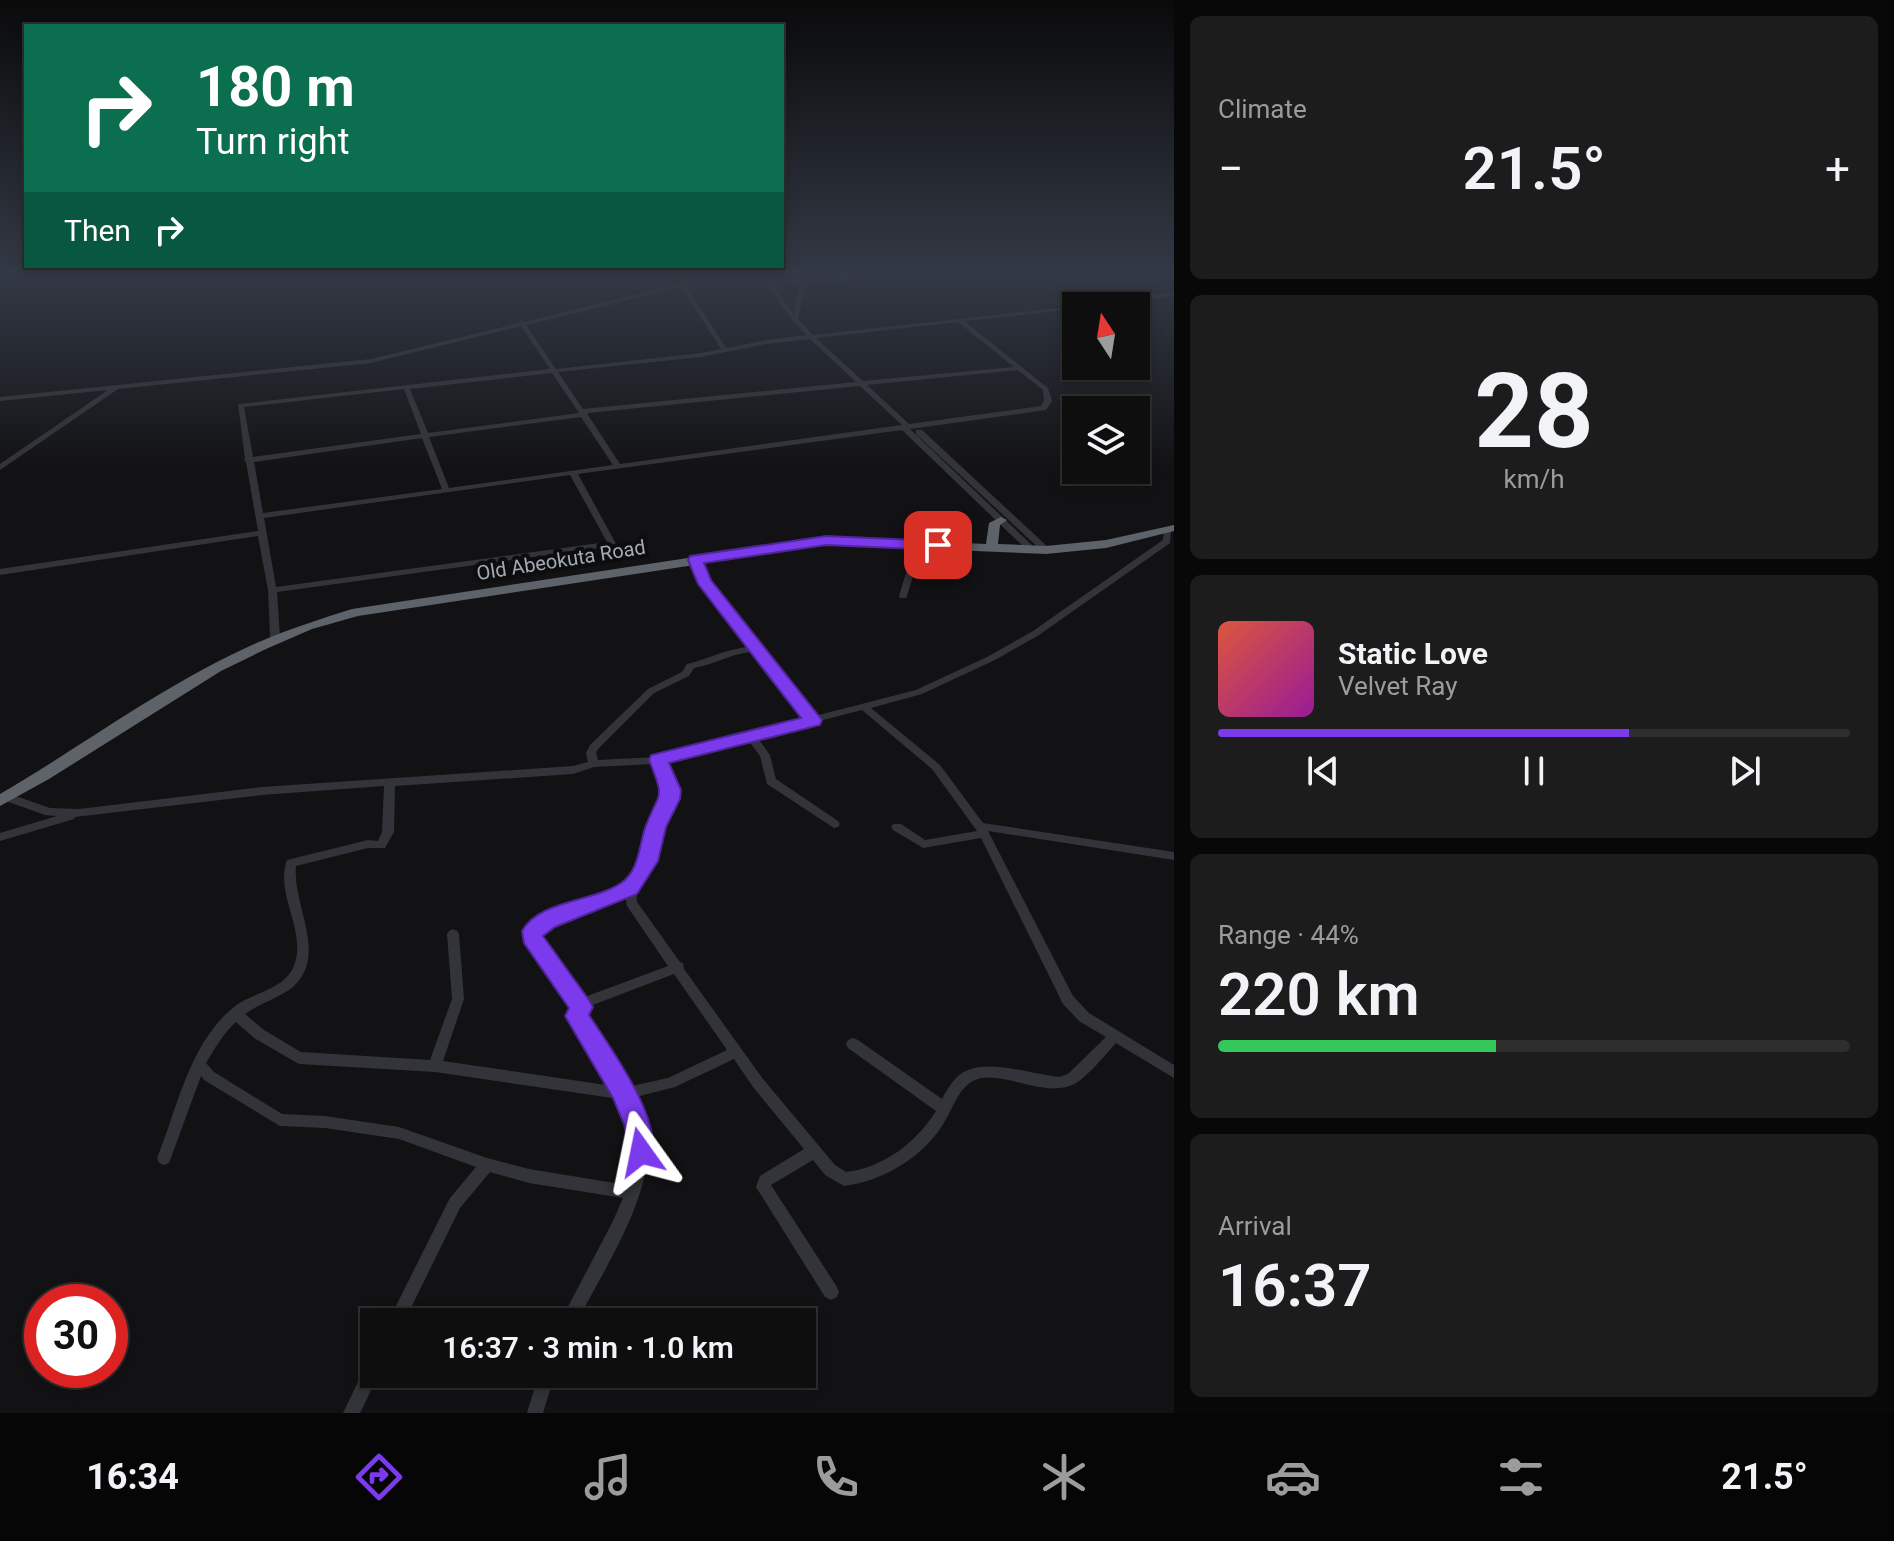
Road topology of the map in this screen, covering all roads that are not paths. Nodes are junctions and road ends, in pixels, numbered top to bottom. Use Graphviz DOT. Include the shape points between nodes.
graph roads {
  1 [pos="452,340"];
  2 [pos="533,340"];
  3 [pos="718,340"];
  4 [pos="797,340"];
  5 [pos="812,340"];
  6 [pos="985,340"];
  7 [pos="725,351"];
  8 [pos="1021,368"];
  9 [pos="553,371"];
  10 [pos="120,384"];
  11 [pos="866,384"];
  12 [pos="406,386"];
  13 [pos="0,399"];
  14 [pos="583,412"];
  15 [pos="908,427"];
  16 [pos="424,436"];
  17 [pos="248,460"];
  18 [pos="618,466"];
  19 [pos="0,468"];
  20 [pos="573,473"];
  21 [pos="446,490"];
  22 [pos="260,516"];
  23 [pos="1007,519"];
  24 [pos="1170,529"];
  25 [pos="261,533"];
  26 [pos="919,543"];
  27 [pos="991,549"];
  28 [pos="1039,550"];
  29 [pos="695,560"];
  30 [pos="0,572"];
  31 [pos="272,590"];
  32 [pos="903,596"];
  33 [pos="275,637"];
  34 [pos="759,651"];
  35 [pos="864,707"];
  36 [pos="813,720"];
  37 [pos="750,735"];
  38 [pos="658,760"];
  39 [pos="594,764"];
  40 [pos="390,783"];
  41 [pos="3,799"];
  42 [pos="79,813"];
  43 [pos="834,824"];
  44 [pos="897,827"];
  45 [pos="981,830"];
  46 [pos="0,837"];
  47 [pos="1174,856"];
  48 [pos="630,888"];
  49 [pos="453,934"];
  50 [pos="679,967"];
  51 [pos="581,1007"];
  52 [pos="235,1013"];
  53 [pos="1114,1037"];
  54 [pos="853,1044"];
  55 [pos="736,1052"];
  56 [pos="199,1064"];
  57 [pos="435,1066"];
  58 [pos="1174,1072"];
  59 [pos="624,1094"];
  60 [pos="945,1109"];
  61 [pos="814,1151"];
  62 [pos="164,1158"];
  63 [pos="487,1165"];
  64 [pos="632,1193"];
  65 [pos="831,1292"];
  66 [pos="403,1308"];
  67 [pos="575,1308"];
  68 [pos="364,1388"];
  69 [pos="543,1388"];
  70 [pos="351,1413"];
  71 [pos="535,1413"];
  1 -- 10 [label="street" via="371,361"];
  2 -- 9 [label="street"];
  3 -- 7 [label="street"];
  4 -- 7 [label="street"];
  5 -- 11 [label="street"];
  6 -- 8 [label="street"];
  7 -- 9 [label="street"];
  8 -- 11 [label="street"];
  8 -- 15 [label="street" via="1046,389 1043,408"];
  9 -- 12 [label="street"];
  9 -- 14 [label="street"];
  10 -- 13 [label="street"];
  10 -- 19 [label="street"];
  11 -- 14 [label="street"];
  11 -- 15 [label="street"];
  12 -- 16 [label="street"];
  12 -- 17 [label="street" via="240,405"];
  14 -- 16 [label="street"];
  14 -- 18 [label="street"];
  15 -- 18 [label="street"];
  15 -- 23 [label="street"];
  16 -- 17 [label="street"];
  16 -- 21 [label="street"];
  17 -- 22 [label="street"];
  18 -- 20 [label="street"];
  20 -- 21 [label="street"];
  20 -- 31 [label="street" via="612,544"];
  21 -- 22 [label="street"];
  22 -- 25 [label="street"];
  23 -- 27 [label="highway" via="995,523"];
  23 -- 28 [label="street"];
  23 -- 28 [label="street"];
  24 -- 28 [label="highway, Old Abeokuta Road" via="1106,544"];
  24 -- 35 [label="street" via="1167,541 1036,633 919,692"];
  25 -- 30 [label="street"];
  25 -- 31 [label="street"];
  26 -- 27 [label="highway, Old Abeokuta Road"];
  26 -- 29 [label="highway, Old Abeokuta Road" via="826,541"];
  26 -- 32 [label="street"];
  27 -- 28 [label="highway, Old Abeokuta Road"];
  29 -- 33 [label="highway, Old Abeokuta Road" via="356,612"];
  29 -- 34 [label="street" via="703,581"];
  31 -- 33 [label="street"];
  33 -- 41 [label="highway, Old Abeokuta Road"];
  34 -- 36 [label="street"];
  34 -- 39 [label="street" via="738,649 705,665 690,666 686,674 651,691 594,747"];
  35 -- 36 [label="street"];
  35 -- 45 [label="street" via="936,767"];
  36 -- 37 [label="street"];
  37 -- 38 [label="street"];
  37 -- 43 [label="street" via="765,755 771,781"];
  38 -- 39 [label="street"];
  38 -- 48 [label="street" via="670,799 648,861"];
  39 -- 40 [label="street" via="573,770"];
  40 -- 42 [label="street" via="218,795"];
  40 -- 52 [label="street" via="388,832 381,845 291,863 300,967 277,991"];
  41 -- 42 [label="street" via="49,812"];
  42 -- 46 [label="street"];
  44 -- 45 [label="street" via="923,844"];
  45 -- 47 [label="street"];
  45 -- 53 [label="street" via="1068,1000"];
  48 -- 50 [label="street" via="631,903"];
  48 -- 51 [label="street" via="533,931 532,937"];
  49 -- 57 [label="street" via="458,999"];
  50 -- 51 [label="street"];
  50 -- 55 [label="street"];
  51 -- 59 [label="street" via="577,1016"];
  52 -- 56 [label="street"];
  52 -- 57 [label="street" via="299,1058"];
  53 -- 58 [label="street"];
  53 -- 60 [label="street" via="1073,1078 1039,1083 976,1073 963,1079"];
  54 -- 60 [label="street"];
  55 -- 59 [label="street" via="670,1083"];
  55 -- 61 [label="street"];
  56 -- 62 [label="street"];
  56 -- 63 [label="street" via="209,1076 280,1120 399,1133"];
  57 -- 59 [label="street"];
  59 -- 64 [label="street" via="640,1139"];
  60 -- 61 [label="street" via="912,1147 859,1179 844,1179"];
  61 -- 65 [label="street" via="763,1187"];
  63 -- 64 [label="street"];
  63 -- 66 [label="street" via="455,1203"];
  64 -- 67 [label="street"];
  68 -- 70 [label="street"];
  69 -- 71 [label="street"];
}
